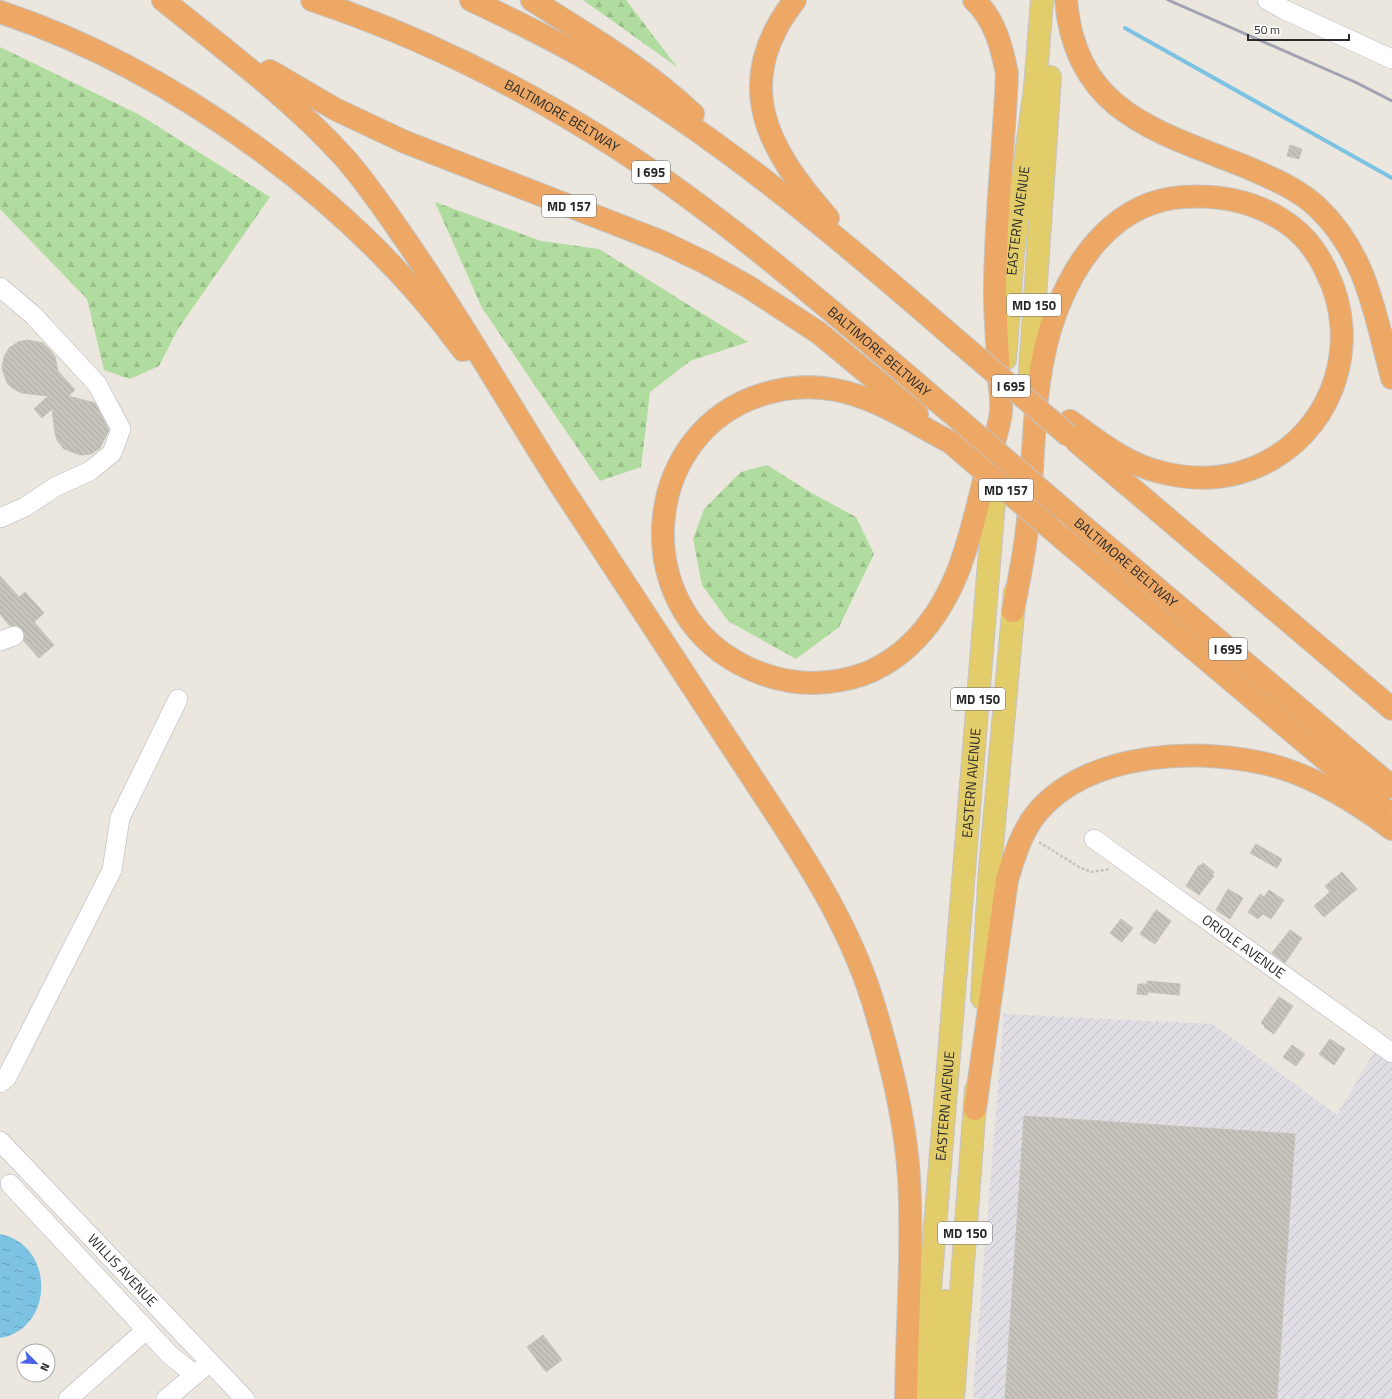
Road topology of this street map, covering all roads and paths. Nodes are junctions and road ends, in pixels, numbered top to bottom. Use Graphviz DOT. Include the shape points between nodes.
graph roads {
  1 [pos="163,0"];
  2 [pos="170,0"];
  3 [pos="312,0"];
  4 [pos="471,0"];
  5 [pos="532,0"];
  6 [pos="795,0"];
  7 [pos="974,0"];
  8 [pos="1042,0"];
  9 [pos="1055,0"];
  10 [pos="1066,0"];
  11 [pos="1267,0"];
  12 [pos="0,12"];
  13 [pos="1392,59"];
  14 [pos="753,172"];
  15 [pos="867,262"];
  16 [pos="0,287"];
  17 [pos="1392,378"];
  18 [pos="1001,411"];
  19 [pos="1070,428"];
  20 [pos="950,442"];
  21 [pos="558,482"];
  22 [pos="0,518"];
  23 [pos="1013,611"];
  24 [pos="178,699"];
  25 [pos="1392,709"];
  26 [pos="1392,787"];
  27 [pos="1392,816"];
  28 [pos="1392,829"];
  29 [pos="1094,839"];
  30 [pos="1037,841"];
  31 [pos="1130,865"];
  32 [pos="1392,1052"];
  33 [pos="0,1083"];
  34 [pos="946,1087"];
  35 [pos="975,1109"];
  36 [pos="0,1141"];
  37 [pos="27,1169"];
  38 [pos="5,1189"];
  39 [pos="146,1330"];
  40 [pos="211,1360"];
  41 [pos="195,1375"];
  42 [pos="68,1399"];
  43 [pos="166,1399"];
  44 [pos="245,1399"];
  45 [pos="906,1399"];
  46 [pos="921,1399"];
  47 [pos="937,1399"];
  48 [pos="953,1399"];
  1 -- 21 [label="highway" via="301,113 344,157 372,191 456,314"];
  2 -- 20 [label="highway, MD 157" via="287,82 370,127 443,158 662,242 746,286 788,312 842,351"];
  3 -- 26 [label="highway, BALTIMORE BELTWAY / I 695, bridge" via="410,38 495,78 558,112 625,154 754,248"];
  4 -- 14 [label="highway, I 695" via="589,60 658,103"];
  5 -- 14 [label="highway" via="667,90"];
  6 -- 15 [label="highway" via="770,38 763,61 760,81 764,120 785,164 801,188"];
  7 -- 18 [label="highway" via="992,25 1002,48 1007,74 995,293"];
  8 -- 18 [label="main road, EASTERN AVENUE / MD 150" via="1035,88 1013,254"];
  9 -- 23 [label="main road, EASTERN AVENUE / MD 150"];
  10 -- 17 [label="highway" via="1071,37 1079,57 1088,73 1112,102 1138,121 1170,137 1272,178 1312,202 1329,219 1350,246 1363,273"];
  11 -- 13 [label="street"];
  12 -- 21 [label="highway" via="98,53 202,111 292,175 330,207 393,267 449,331"];
  14 -- 15 [label="highway, I 695"];
  15 -- 19 [label="highway, I 695, bridge"];
  16 -- 22 [label="street" via="33,315 97,384 121,429 112,453 90,470 55,487 25,507"];
  18 -- 20 [label="highway" via="972,528 960,567 948,594 920,636 888,662 861,675 822,684 773,679 727,657 694,626 680,606 663,557 665,507 672,482 697,439 712,423 732,408 781,389 835,389 897,412 921,428"];
  18 -- 34 [label="main road, EASTERN AVENUE / MD 150"];
  19 -- 23 [label="highway" via="1132,462 1158,472 1182,477 1230,476 1259,466 1281,453 1301,436 1320,414 1339,369 1343,345 1342,319 1335,289 1309,243 1293,227 1268,212 1229,198 1206,195 1177,197 1152,203 1128,214 1091,246 1067,285 1046,342 1039,380 1027,531"];
  19 -- 25 [label="highway, I 695"];
  20 -- 27 [label="highway, MD 157, bridge"];
  21 -- 45 [label="highway" via="795,842 831,904 863,973 894,1079 903,1125 908,1173 911,1232"];
  23 -- 35 [label="main road, EASTERN AVENUE / MD 150" via="990,868"];
  24 -- 33 [label="street" via="120,818 112,870 7,1077"];
  28 -- 35 [label="highway" via="1348,799 1313,780 1278,767 1234,758 1164,756 1132,762 1074,783 1037,814 1025,830 1007,880"];
  29 -- 31 [label="street, ORIOLE AVENUE"];
  30 -- 31 [label="path" via="1091,872"];
  31 -- 32 [label="street, ORIOLE AVENUE"];
  34 -- 46 [label="main road, EASTERN AVENUE / MD 150"];
  34 -- 47 [label="main road" via="954,1136"];
  35 -- 48 [label="main road, EASTERN AVENUE / MD 150"];
  36 -- 37 [label="street, WILLIS AVENUE"];
  37 -- 38 [label="street"];
  37 -- 40 [label="street, WILLIS AVENUE"];
  38 -- 39 [label="street"];
  39 -- 41 [label="street" via="170,1355"];
  39 -- 42 [label="street"];
  40 -- 41 [label="street"];
  40 -- 44 [label="street, WILLIS AVENUE"];
  41 -- 43 [label="street"];
}
